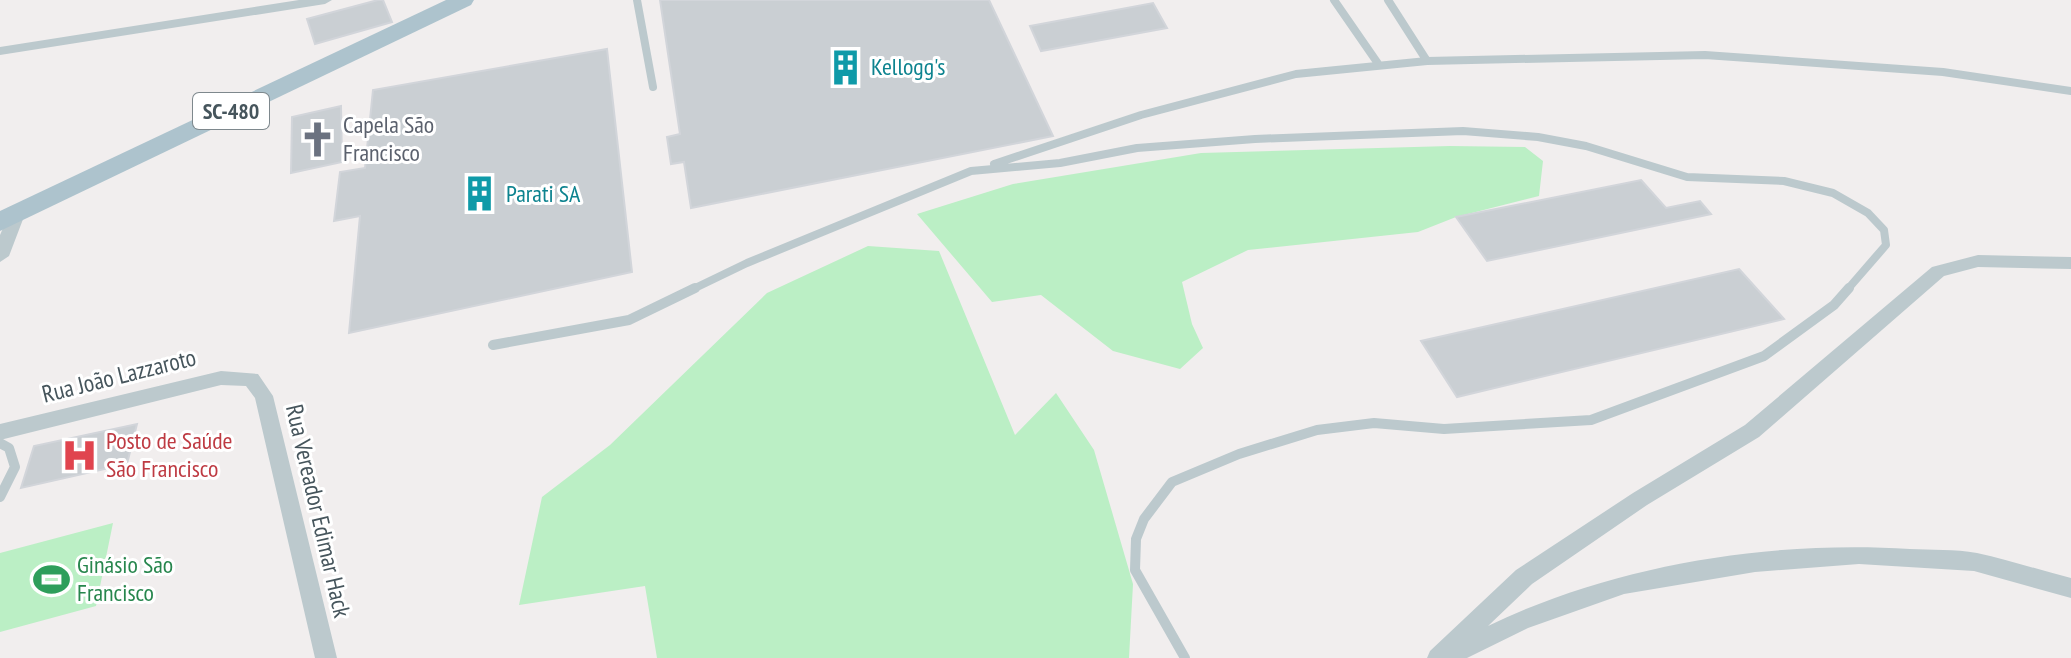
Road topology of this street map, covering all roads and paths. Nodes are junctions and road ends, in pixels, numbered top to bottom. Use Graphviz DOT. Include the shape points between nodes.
graph roads {
  1 [pos="208,0"];
  2 [pos="325,0"];
  3 [pos="463,0"];
  4 [pos="637,0"];
  5 [pos="1334,0"];
  6 [pos="1388,0"];
  7 [pos="202,21"];
  8 [pos="0,51"];
  9 [pos="1427,61"];
  10 [pos="1379,65"];
  11 [pos="653,87"];
  12 [pos="2071,91"];
  13 [pos="971,171"];
  14 [pos="8,218"];
  15 [pos="0,256"];
  16 [pos="2071,263"];
  17 [pos="493,345"];
  18 [pos="251,379"];
  19 [pos="0,432"];
  20 [pos="0,443"];
  21 [pos="0,497"];
  22 [pos="2071,588"];
  23 [pos="326,658"];
  24 [pos="1185,658"];
  25 [pos="1441,658"];
  1 -- 7 [label="street"];
  2 -- 7 [label="street"];
  3 -- 14 [label="main road, SC-480"];
  4 -- 11 [label="lane"];
  5 -- 10 [label="lane"];
  6 -- 9 [label="lane"];
  7 -- 8 [label="street"];
  9 -- 10 [label="lane"];
  9 -- 12 [label="lane" via="1705,55 1943,72"];
  10 -- 13 [label="lane" via="1296,74 1141,115"];
  13 -- 17 [label="lane" via="747,263 629,320"];
  13 -- 24 [label="lane" via="1060,163 1137,148 1463,131 1586,146 1687,177 1784,181 1833,193 1868,213 1884,230 1886,245 1834,305 1764,356 1591,420 1444,429 1374,423 1317,430 1172,482 1144,519 1136,539 1135,570"];
  14 -- 15 [label="street"];
  16 -- 25 [label="street" via="1978,261 1938,271 1752,431 1524,577"];
  18 -- 19 [label="street, Rua João Lazzaroto" via="221,378"];
  18 -- 23 [label="street, Rua Vereador Edimar Hack" via="264,396"];
  20 -- 21 [label="lane" via="9,448 15,467"];
  22 -- 25 [label="street" via="1974,562 1859,555 1755,563 1624,584 1522,620"];
}
